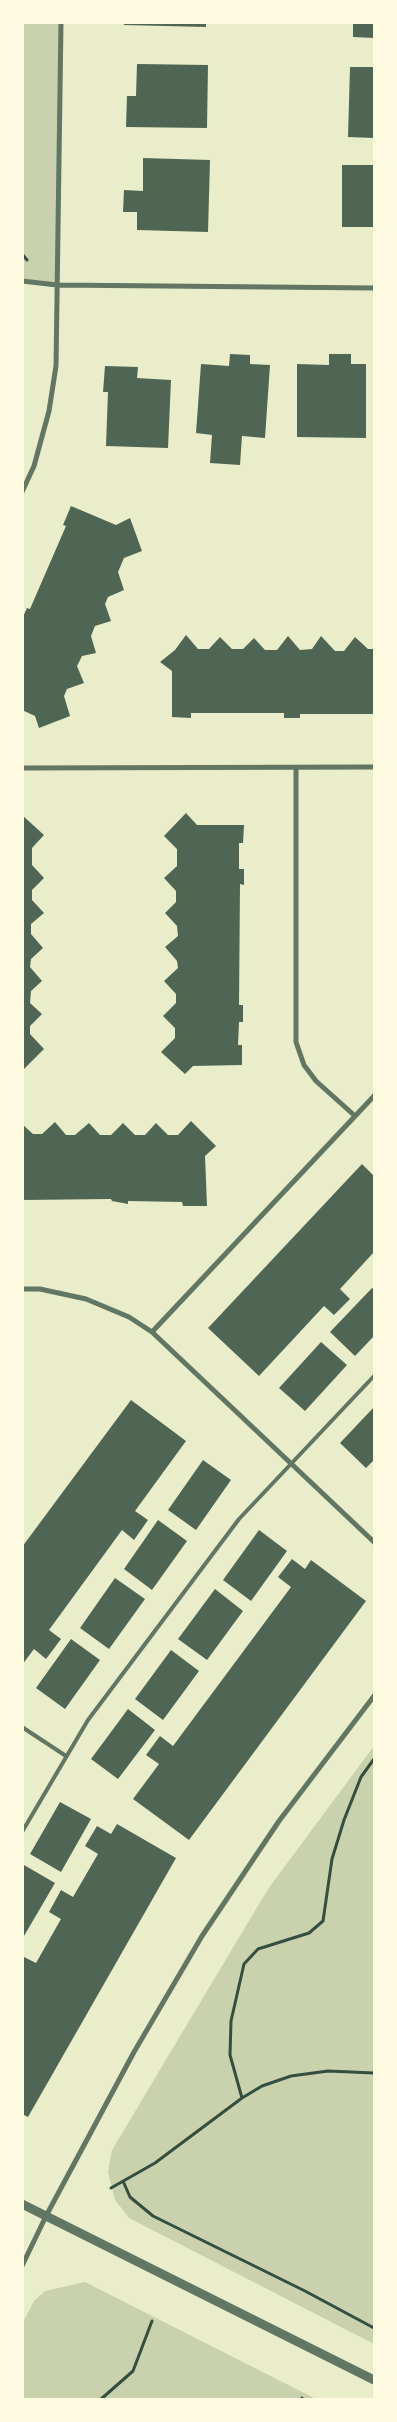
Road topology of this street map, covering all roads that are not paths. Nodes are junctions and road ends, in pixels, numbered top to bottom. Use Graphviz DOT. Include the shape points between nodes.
graph roads {
  1 [pos="61,22"];
  2 [pos="22,281"];
  3 [pos="57,285"];
  4 [pos="374,288"];
  5 [pos="22,492"];
  6 [pos="374,767"];
  7 [pos="22,768"];
  8 [pos="296,769"];
  9 [pos="374,1096"];
  10 [pos="355,1116"];
  11 [pos="22,1289"];
  12 [pos="152,1332"];
  13 [pos="374,1376"];
  14 [pos="292,1463"];
  15 [pos="374,1542"];
  16 [pos="374,1696"];
  17 [pos="22,1727"];
  18 [pos="66,1756"];
  19 [pos="22,1832"];
  20 [pos="22,2204"];
  21 [pos="46,2216"];
  22 [pos="22,2266"];
  23 [pos="374,2380"];
  1 -- 3 [label="street"];
  2 -- 3 [label="street"];
  3 -- 4 [label="street"];
  3 -- 5 [label="street" via="56,366 49,411 34,466"];
  6 -- 8 [label="street"];
  7 -- 8 [label="street"];
  8 -- 10 [label="street" via="296,1042 304,1065 316,1081"];
  9 -- 10 [label="street"];
  10 -- 12 [label="street"];
  11 -- 12 [label="street" via="40,1289 86,1298 129,1317"];
  12 -- 14 [label="street"];
  13 -- 14 [label="lane"];
  14 -- 15 [label="street"];
  14 -- 18 [label="lane" via="239,1519 88,1720"];
  16 -- 21 [label="street" via="279,1821 202,1936 134,2052"];
  17 -- 18 [label="lane"];
  18 -- 19 [label="lane"];
  20 -- 21 [label="street"];
  21 -- 22 [label="street"];
  21 -- 23 [label="street"];
}
